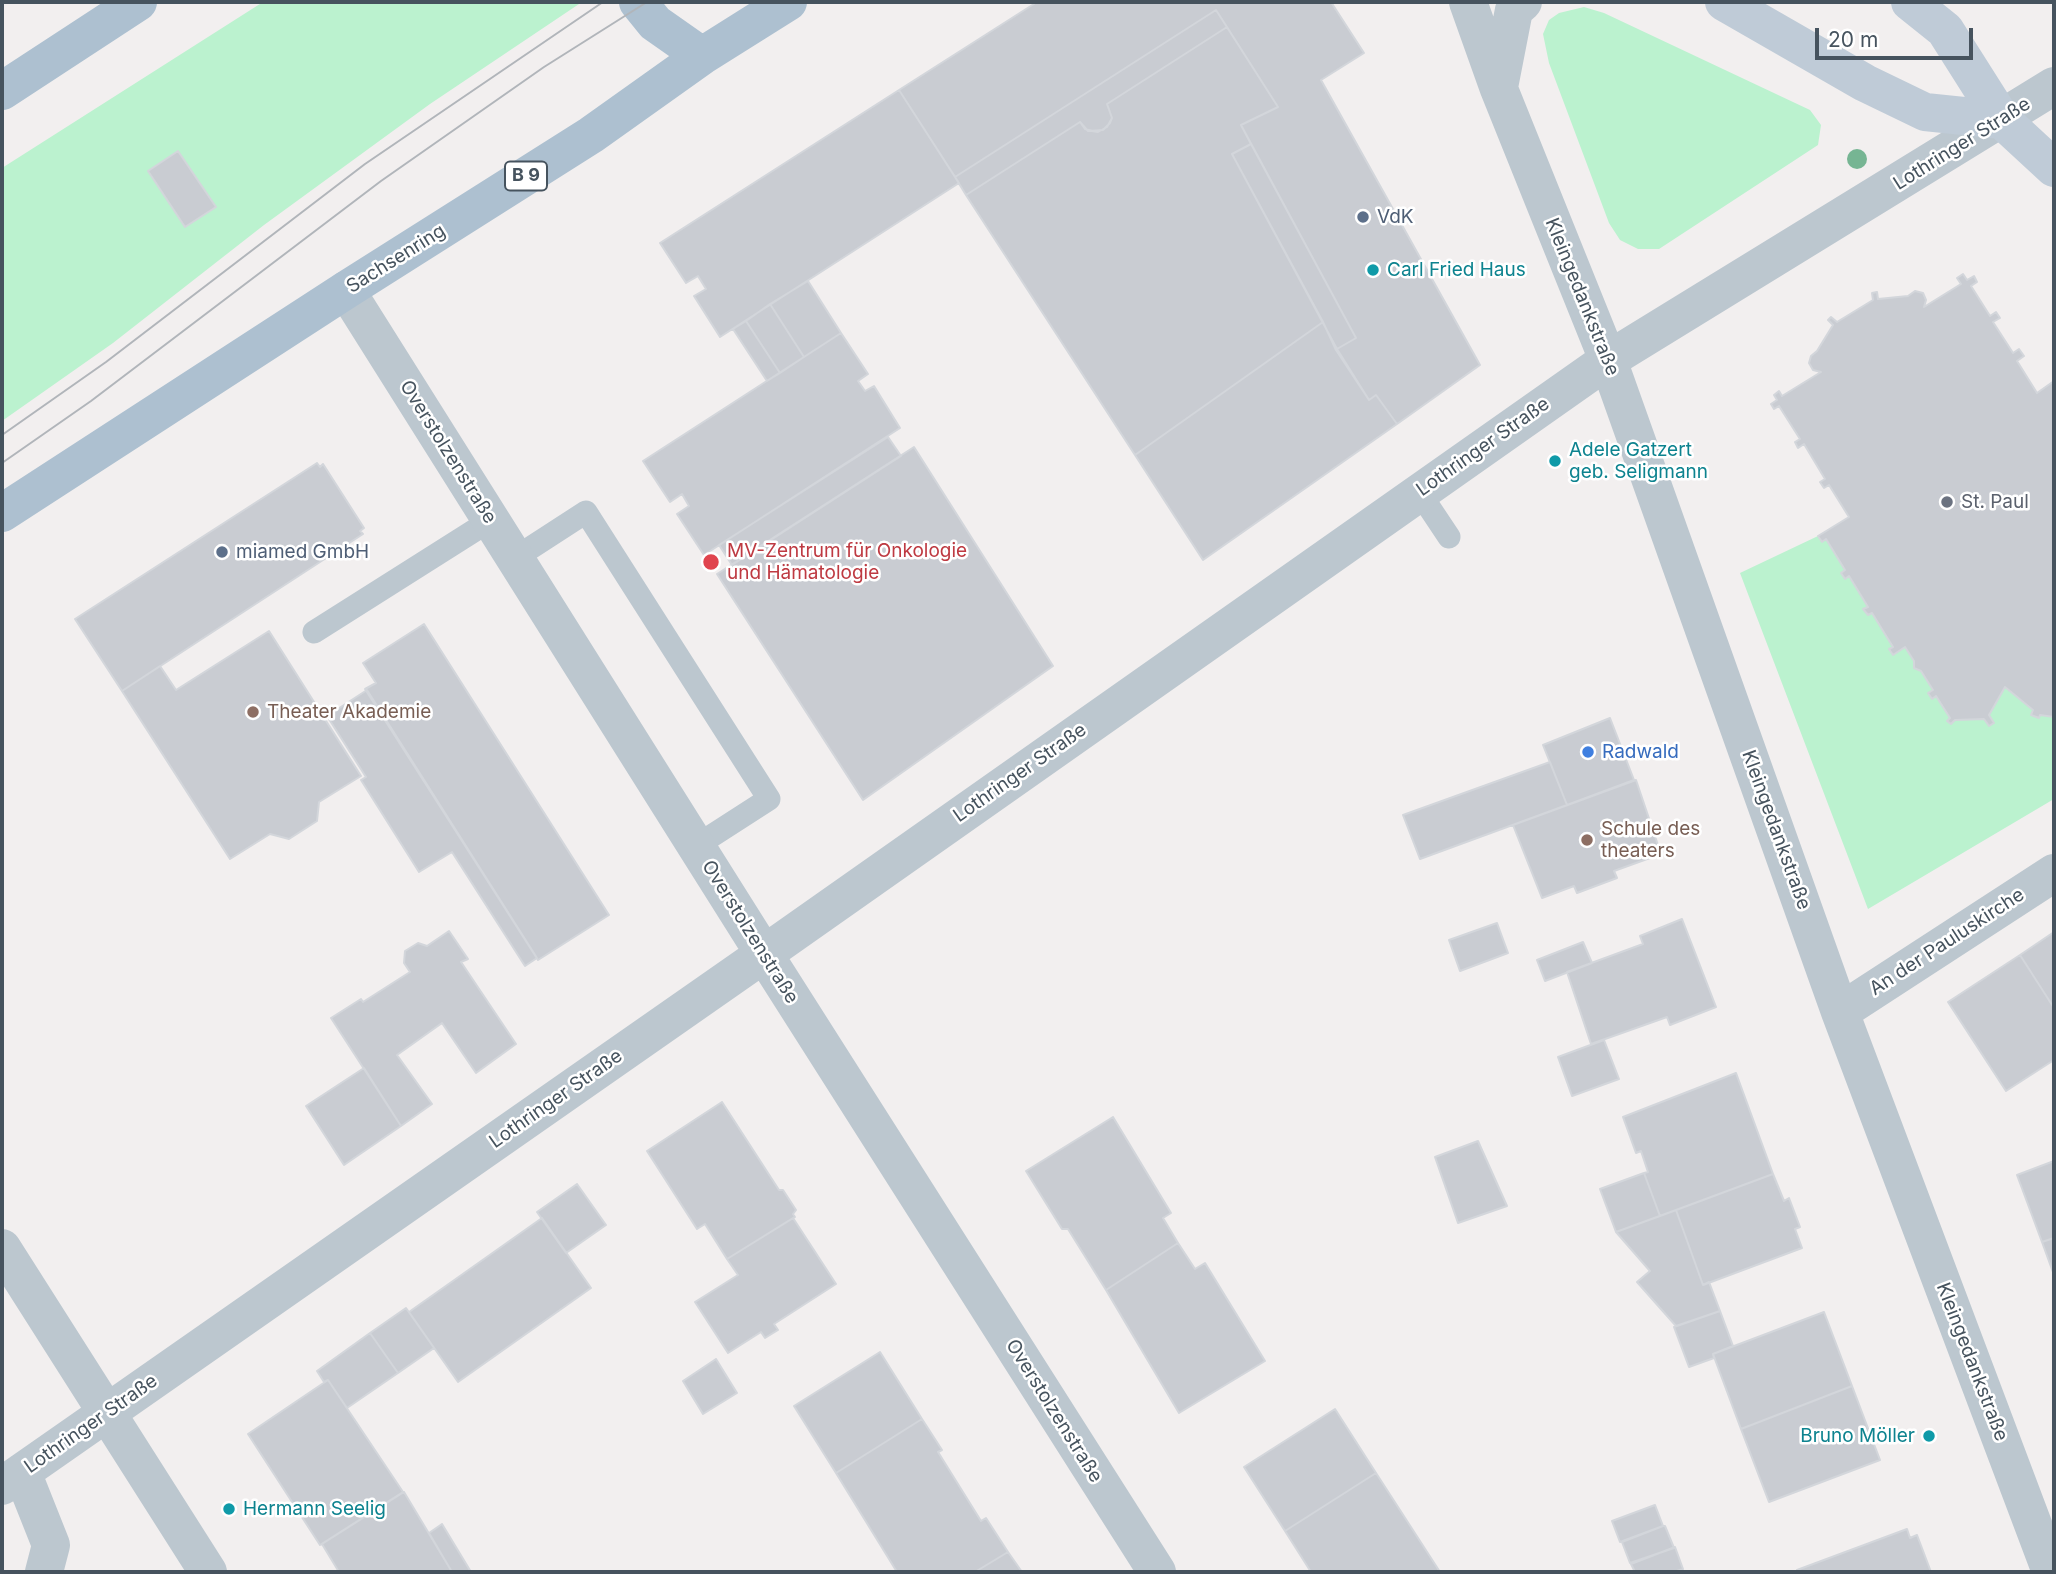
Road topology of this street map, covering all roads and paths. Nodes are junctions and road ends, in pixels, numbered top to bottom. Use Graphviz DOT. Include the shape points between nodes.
graph roads {
  1 [pos="138,2"];
  2 [pos="638,2"];
  3 [pos="788,2"];
  4 [pos="1468,2"];
  5 [pos="1523,2"];
  6 [pos="1724,2"];
  7 [pos="1910,2"];
  8 [pos="702,57"];
  9 [pos="2054,86"];
  10 [pos="1499,89"];
  11 [pos="2,91"];
  12 [pos="2002,120"];
  13 [pos="2054,168"];
  14 [pos="346,290"];
  15 [pos="1608,360"];
  16 [pos="1419,492"];
  17 [pos="2,513"];
  18 [pos="491,520"];
  19 [pos="1449,537"];
  20 [pos="516,558"];
  21 [pos="314,632"];
  22 [pos="696,846"];
  23 [pos="2054,873"];
  24 [pos="764,954"];
  25 [pos="1840,1012"];
  26 [pos="2,1248"];
  27 [pos="108,1412"];
  28 [pos="12,1479"];
  29 [pos="44,1572"];
  30 [pos="208,1572"];
  31 [pos="1157,1572"];
  32 [pos="2051,1572"];
  1 -- 11 [label="main road"];
  2 -- 8 [label="main road" via="655,23"];
  3 -- 8 [label="main road, Sachsenring"];
  4 -- 10 [label="street, Kleingedankstraße"];
  5 -- 10 [label="street" via="1514,10"];
  6 -- 12 [label="main road" via="1925,112"];
  7 -- 12 [label="main road" via="1945,30"];
  8 -- 14 [label="main road, Sachsenring / B 9" via="591,135"];
  9 -- 12 [label="street, Lothringer Straße"];
  10 -- 15 [label="street, Kleingedankstraße"];
  12 -- 13 [label="main road"];
  12 -- 15 [label="street, Lothringer Straße"];
  14 -- 17 [label="main road, Sachsenring / B 9"];
  14 -- 18 [label="street, Overstolzenstraße"];
  15 -- 16 [label="street, Lothringer Straße"];
  15 -- 25 [label="street, Kleingedankstraße"];
  16 -- 19 [label="lane"];
  16 -- 24 [label="street, Lothringer Straße"];
  18 -- 20 [label="street, Overstolzenstraße"];
  18 -- 21 [label="lane"];
  20 -- 22 [label="street, Overstolzenstraße"];
  20 -- 22 [label="lane" via="586,512 769,799"];
  22 -- 24 [label="street, Overstolzenstraße"];
  23 -- 25 [label="street, An der Pauluskirche"];
  24 -- 27 [label="street, Lothringer Straße"];
  24 -- 31 [label="street, Overstolzenstraße"];
  25 -- 32 [label="street, Kleingedankstraße"];
  26 -- 27 [label="street"];
  27 -- 28 [label="street, Lothringer Straße"];
  27 -- 30 [label="street"];
  28 -- 29 [label="street" via="51,1545"];
}
